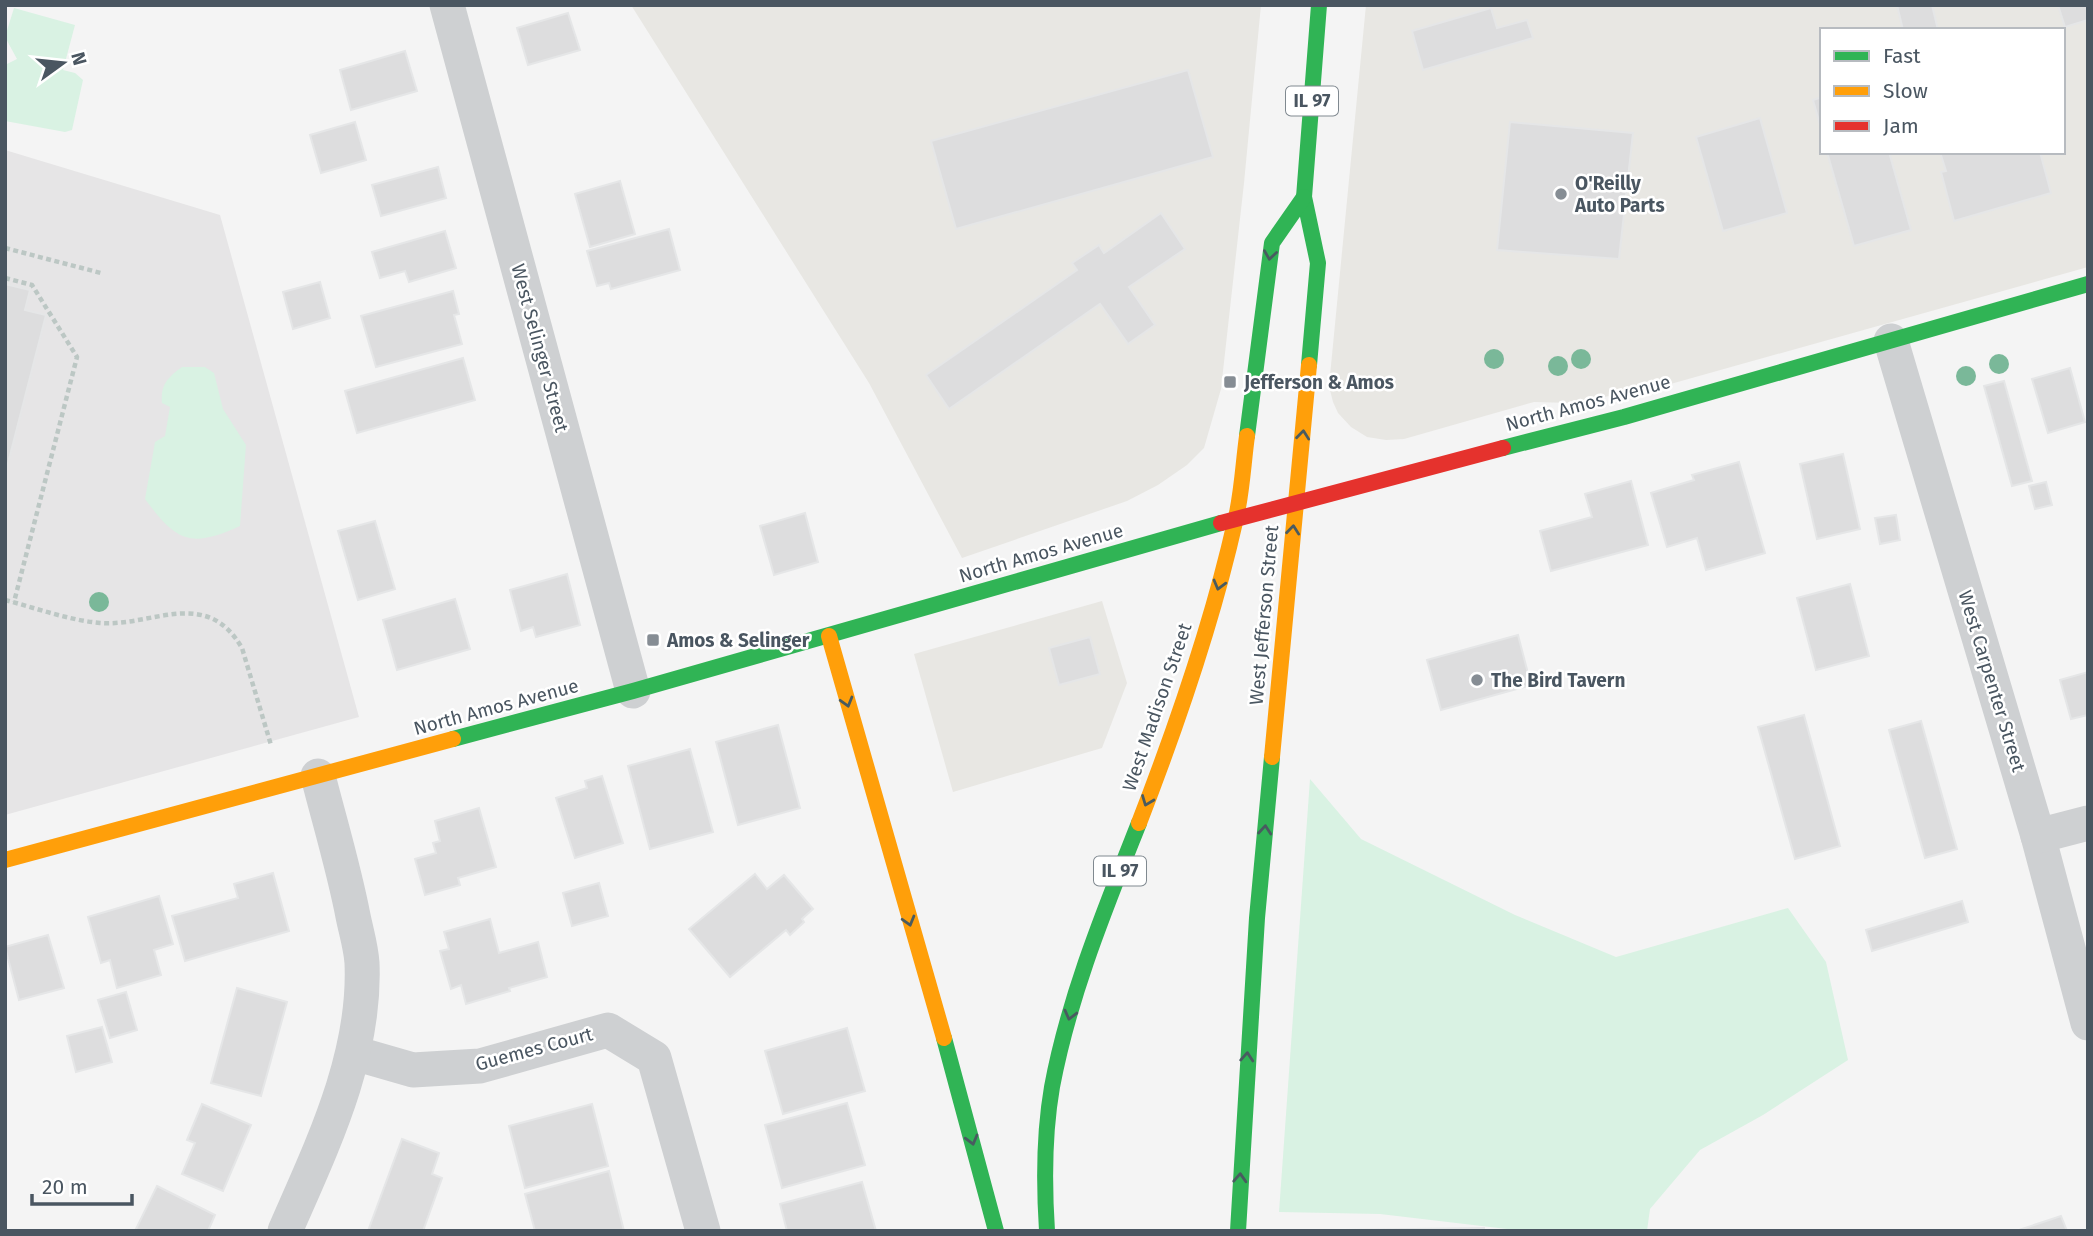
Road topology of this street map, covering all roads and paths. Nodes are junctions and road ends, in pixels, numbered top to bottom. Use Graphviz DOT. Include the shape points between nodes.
graph roads {
  1 [pos="447,5"];
  2 [pos="1319,5"];
  3 [pos="1304,197"];
  4 [pos="5,248"];
  5 [pos="101,273"];
  6 [pos="5,278"];
  7 [pos="2088,284"];
  8 [pos="1891,341"];
  9 [pos="1296,503"];
  10 [pos="1236,519"];
  11 [pos="5,600"];
  12 [pos="14,602"];
  13 [pos="829,636"];
  14 [pos="633,691"];
  15 [pos="271,745"];
  16 [pos="318,776"];
  17 [pos="2088,823"];
  18 [pos="2038,836"];
  19 [pos="5,860"];
  20 [pos="2088,1023"];
  21 [pos="354,1053"];
  22 [pos="285,1231"];
  23 [pos="703,1231"];
  24 [pos="996,1231"];
  25 [pos="1047,1231"];
  26 [pos="1238,1231"];
  1 -- 14 [label="street, West Selinger Street"];
  2 -- 3 [label="main road, West Jefferson Street / IL 97"];
  9 -- 3 [label="main road, West Jefferson Street / IL 97, one-way" via="1318,263"];
  3 -- 10 [label="main road, West Madison Street / IL 97, one-way" via="1272,243"];
  4 -- 5 [label="path"];
  6 -- 12 [label="path" via="32,285 77,357"];
  7 -- 8 [label="main road, North Amos Avenue"];
  8 -- 9 [label="main road, North Amos Avenue"];
  8 -- 18 [label="street, West Carpenter Street"];
  9 -- 10 [label="main road, North Amos Avenue"];
  26 -- 9 [label="main road, West Jefferson Street / IL 97, one-way" via="1257,918"];
  10 -- 13 [label="main road, North Amos Avenue"];
  10 -- 25 [label="main road, West Madison Street / IL 97, one-way" via="1178,715 1080,978 1052,1088 1044,1184"];
  11 -- 12 [label="path"];
  12 -- 15 [label="path" via="101,623 184,612 219,622 242,648"];
  13 -- 14 [label="main road, North Amos Avenue"];
  13 -- 24 [label="main road, one-way"];
  14 -- 16 [label="main road, North Amos Avenue"];
  16 -- 19 [label="main road, North Amos Avenue"];
  16 -- 21 [label="street" via="362,960 362,1012"];
  17 -- 18 [label="street"];
  18 -- 20 [label="street, West Carpenter Street"];
  21 -- 22 [label="street"];
  21 -- 23 [label="street, Guemes Court" via="413,1070 480,1066 608,1030 662,1049"];
}
